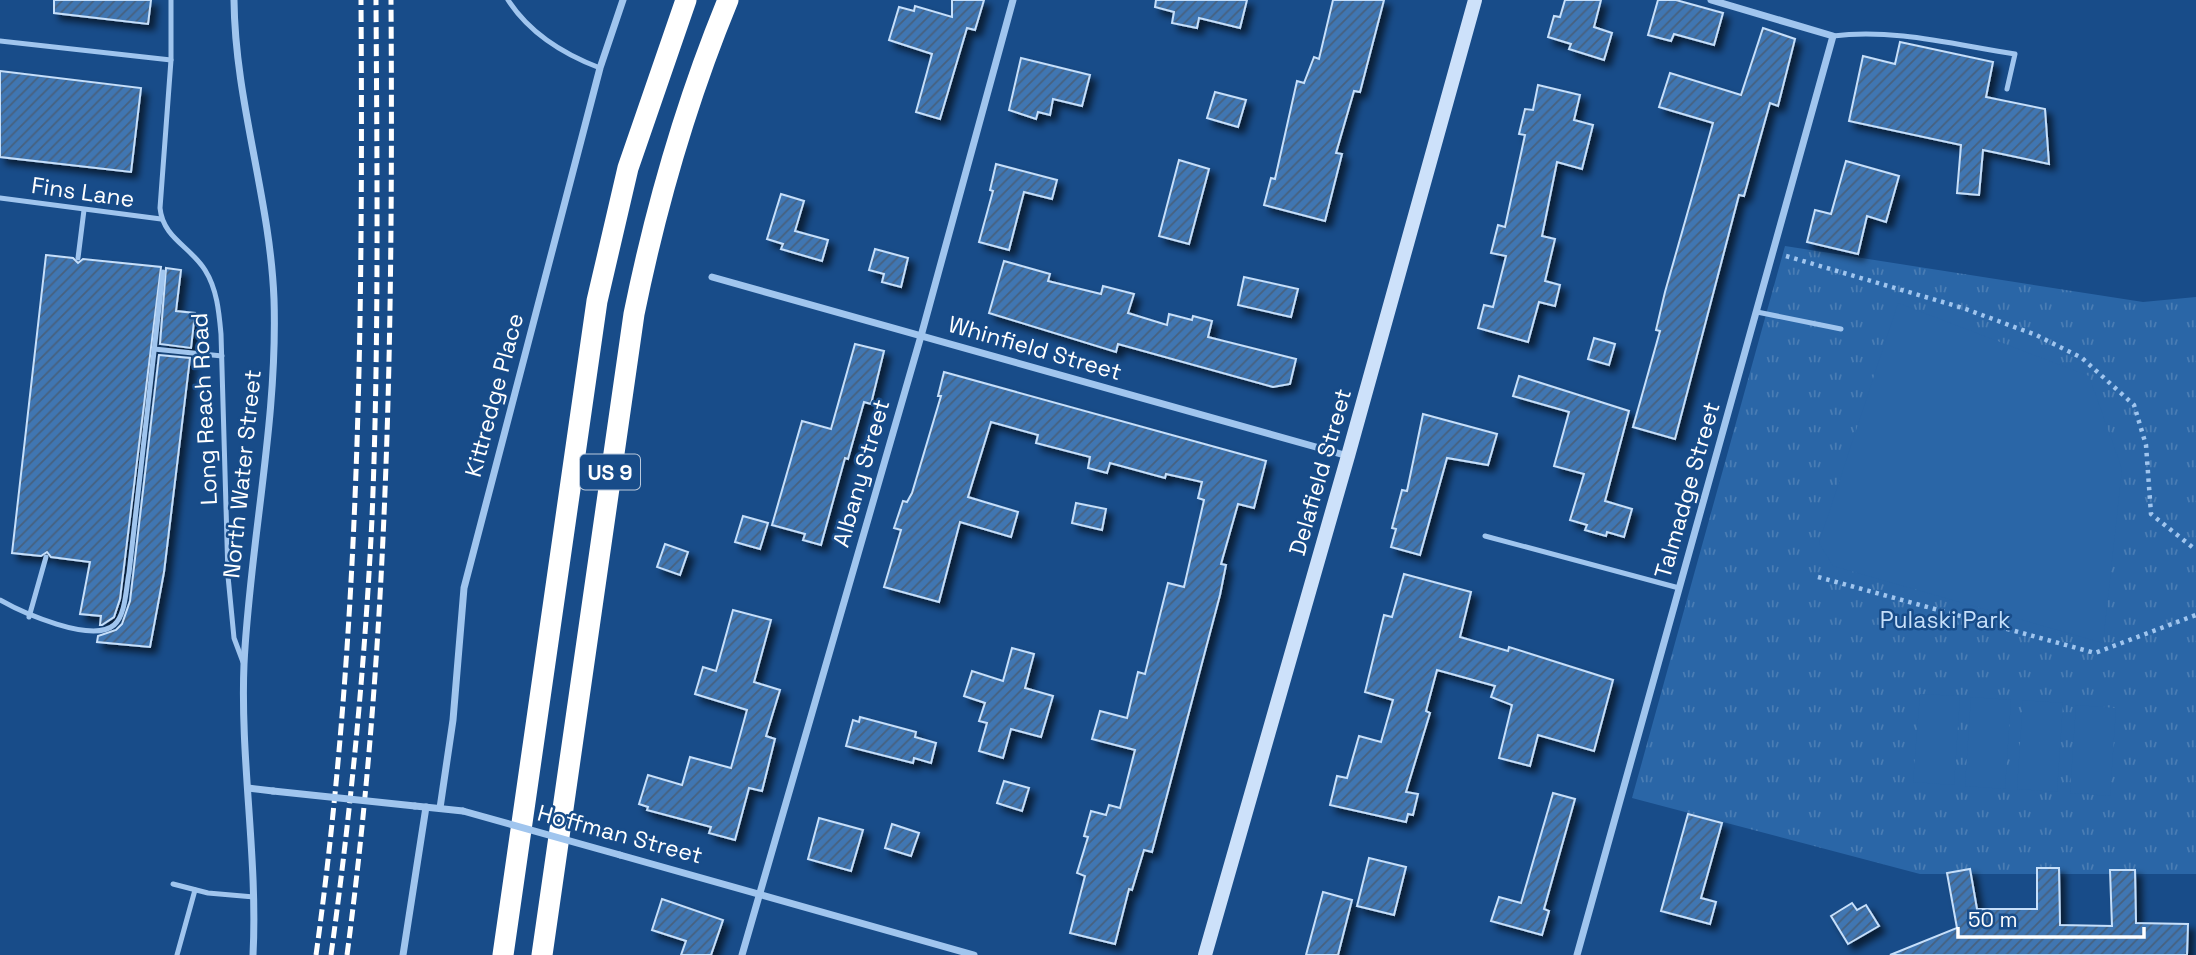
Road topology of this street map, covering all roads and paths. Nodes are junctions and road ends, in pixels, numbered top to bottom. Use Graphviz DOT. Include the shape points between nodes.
graph roads {
  1 [pos="171,0"];
  2 [pos="233,0"];
  3 [pos="508,0"];
  4 [pos="623,0"];
  5 [pos="686,0"];
  6 [pos="728,0"];
  7 [pos="1013,0"];
  8 [pos="1475,0"];
  9 [pos="1711,0"];
  10 [pos="1833,36"];
  11 [pos="0,41"];
  12 [pos="171,60"];
  13 [pos="600,68"];
  14 [pos="2007,89"];
  15 [pos="0,198"];
  16 [pos="84,210"];
  17 [pos="161,219"];
  18 [pos="1773,252"];
  19 [pos="78,258"];
  20 [pos="163,272"];
  21 [pos="712,277"];
  22 [pos="1757,312"];
  23 [pos="1841,329"];
  24 [pos="921,336"];
  25 [pos="154,349"];
  26 [pos="222,356"];
  27 [pos="1348,456"];
  28 [pos="1485,536"];
  29 [pos="2196,550"];
  30 [pos="46,556"];
  31 [pos="1818,577"];
  32 [pos="1679,588"];
  33 [pos="0,600"];
  34 [pos="2196,615"];
  35 [pos="29,617"];
  36 [pos="244,665"];
  37 [pos="248,788"];
  38 [pos="426,807"];
  39 [pos="440,808"];
  40 [pos="173,884"];
  41 [pos="195,890"];
  42 [pos="760,892"];
  43 [pos="254,897"];
  44 [pos="177,955"];
  45 [pos="253,955"];
  46 [pos="403,955"];
  47 [pos="503,955"];
  48 [pos="542,955"];
  49 [pos="742,955"];
  50 [pos="974,955"];
  51 [pos="1205,955"];
  52 [pos="1577,955"];
  1 -- 12 [label="lane"];
  2 -- 36 [label="street, North Water Street" via="242,104 265,216 274,298 272,372"];
  3 -- 13 [label="lane" via="544,39"];
  4 -- 13 [label="street, Kittredge Place"];
  5 -- 47 [label="highway, US 9" via="628,168 597,301"];
  6 -- 48 [label="highway, US 9" via="677,141 636,303"];
  7 -- 24 [label="street, Albany Street"];
  8 -- 27 [label="street, Delafield Street"];
  9 -- 10 [label="street"];
  10 -- 14 [label="lane" via="1908,37 2015,54"];
  10 -- 18 [label="street, Talmadge Street"];
  11 -- 12 [label="lane"];
  12 -- 17 [label="lane"];
  13 -- 39 [label="street, Kittredge Place" via="464,588"];
  15 -- 16 [label="lane, Fins Lane"];
  16 -- 17 [label="lane, Fins Lane"];
  16 -- 19 [label="lane"];
  17 -- 26 [label="lane, Long Reach Road" via="212,283"];
  18 -- 22 [label="street, Talmadge Street"];
  18 -- 29 [label="path" via="1963,308 2082,358 2134,405 2147,445 2151,513"];
  20 -- 25 [label="lane"];
  21 -- 24 [label="street, Whinfield Street"];
  22 -- 23 [label="lane"];
  22 -- 32 [label="street, Talmadge Street"];
  24 -- 27 [label="street, Whinfield Street"];
  24 -- 42 [label="street, Albany Street"];
  25 -- 26 [label="lane"];
  25 -- 35 [label="lane" via="116,624 99,630"];
  26 -- 36 [label="lane, Long Reach Road" via="228,576 234,638"];
  27 -- 51 [label="street, Delafield Street"];
  28 -- 32 [label="lane"];
  30 -- 35 [label="lane"];
  31 -- 34 [label="path" via="2095,653"];
  32 -- 52 [label="street, Talmadge Street"];
  33 -- 35 [label="lane"];
  36 -- 37 [label="street, North Water Street"];
  37 -- 38 [label="street, Hoffman Street, bridge"];
  37 -- 43 [label="street, North Water Street"];
  38 -- 39 [label="street, Hoffman Street"];
  38 -- 46 [label="street"];
  39 -- 42 [label="street, Hoffman Street, bridge"];
  40 -- 41 [label="lane"];
  41 -- 43 [label="lane"];
  41 -- 44 [label="lane"];
  42 -- 49 [label="street, Albany Street"];
  42 -- 50 [label="street, Hoffman Street"];
  43 -- 45 [label="street, North Water Street"];
}
